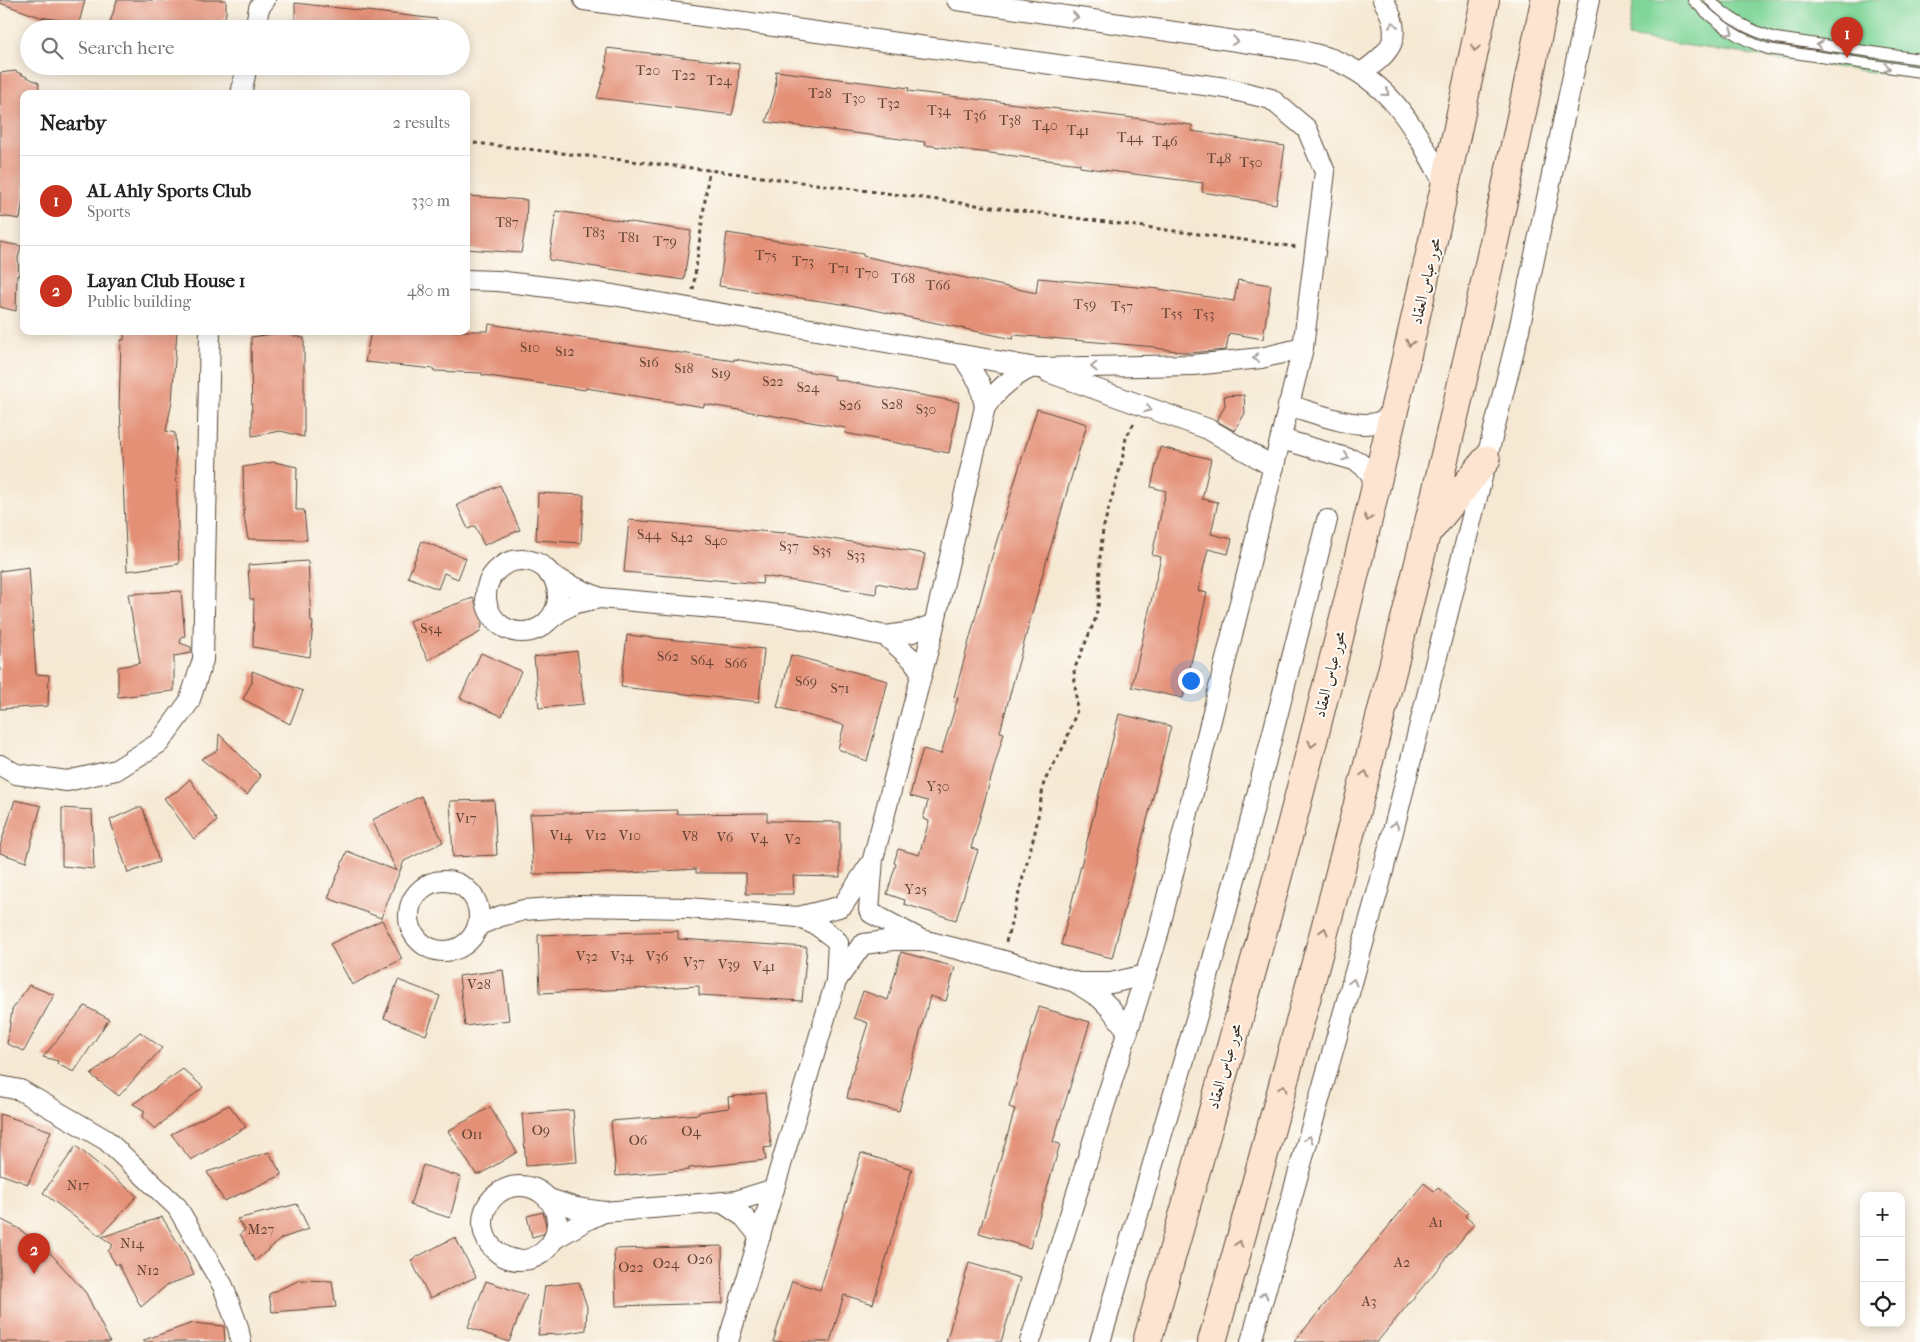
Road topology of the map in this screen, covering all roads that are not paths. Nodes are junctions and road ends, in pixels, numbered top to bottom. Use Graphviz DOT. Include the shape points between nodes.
graph roads {
  1 [pos="584,0"];
  2 [pos="957,0"];
  3 [pos="1384,0"];
  4 [pos="1485,0"];
  5 [pos="1545,0"];
  6 [pos="1589,0"];
  7 [pos="1693,0"];
  8 [pos="1710,0"];
  9 [pos="260,3"];
  10 [pos="257,20"];
  11 [pos="1920,59"];
  12 [pos="1920,72"];
  13 [pos="1361,73"];
  14 [pos="245,75"];
  15 [pos="242,90"];
  16 [pos="1446,187"];
  17 [pos="470,280"];
  18 [pos="210,335"];
  19 [pos="1303,348"];
  20 [pos="962,355"];
  21 [pos="1035,367"];
  22 [pos="1288,405"];
  23 [pos="985,407"];
  24 [pos="1394,416"];
  25 [pos="1281,439"];
  26 [pos="1486,460"];
  27 [pos="1274,467"];
  28 [pos="1376,483"];
  29 [pos="1327,520"];
  30 [pos="1426,534"];
  31 [pos="549,574"];
  32 [pos="600,598"];
  33 [pos="549,620"];
  34 [pos="934,624"];
  35 [pos="886,636"];
  36 [pos="922,672"];
  37 [pos="0,765"];
  38 [pos="873,860"];
  39 [pos="472,894"];
  40 [pos="841,906"];
  41 [pos="524,910"];
  42 [pos="870,912"];
  43 [pos="798,917"];
  44 [pos="479,925"];
  45 [pos="837,940"];
  46 [pos="922,940"];
  47 [pos="862,945"];
  48 [pos="1145,975"];
  49 [pos="836,981"];
  50 [pos="1075,982"];
  51 [pos="1128,1031"];
  52 [pos="0,1086"];
  53 [pos="774,1189"];
  54 [pos="549,1199"];
  55 [pos="723,1203"];
  56 [pos="604,1212"];
  57 [pos="760,1238"];
  58 [pos="554,1239"];
  59 [pos="241,1342"];
  60 [pos="728,1342"];
  61 [pos="1030,1342"];
  62 [pos="1100,1342"];
  63 [pos="1147,1342"];
  64 [pos="1212,1342"];
  65 [pos="1251,1342"];
  1 -- 19 [label="street" via="1226,88 1271,99 1307,129 1325,172"];
  2 -- 13 [label="street, one-way" via="1298,50 1331,58"];
  13 -- 3 [label="street, one-way" via="1386,55 1394,40 1394,24"];
  4 -- 16 [label="main road, محور عباس العقاد, one-way"];
  5 -- 30 [label="main road" via="1514,157"];
  6 -- 26 [label="street" via="1519,330"];
  7 -- 12 [label="lane, one-way" via="1728,31 1761,46"];
  11 -- 8 [label="lane, one-way" via="1776,38 1740,23"];
  9 -- 10 [label="street"];
  13 -- 16 [label="street, one-way" via="1391,98 1408,119"];
  14 -- 15 [label="street"];
  16 -- 24 [label="main road, محور عباس العقاد, one-way"];
  17 -- 20 [label="street" via="556,288 691,308"];
  18 -- 37 [label="street" via="203,660 189,702 159,743 116,770 67,781 16,774"];
  19 -- 21 [label="street, one-way" via="1261,358 1202,364"];
  19 -- 22 [label="street"];
  20 -- 21 [label="street"];
  20 -- 23 [label="street" via="980,384"];
  21 -- 23 [label="street" via="1009,380"];
  21 -- 27 [label="street, one-way" via="1208,429"];
  22 -- 24 [label="street" via="1360,423 1376,423"];
  22 -- 25 [label="street"];
  23 -- 34 [label="street"];
  24 -- 28 [label="main road, محور عباس العقاد"];
  25 -- 27 [label="street"];
  25 -- 28 [label="street, one-way" via="1357,461"];
  26 -- 30 [label="main road"];
  65 -- 26 [label="street, one-way" via="1380,883"];
  27 -- 48 [label="street" via="1157,938"];
  28 -- 63 [label="main road, محور عباس العقاد, one-way" via="1305,774"];
  29 -- 62 [label="street" via="1244,846"];
  64 -- 30 [label="main road, one-way" via="1292,1058"];
  31 -- 32 [label="street"];
  31 -- 33 [label="street" via="557,588 558,599"];
  31 -- 33 [label="street" via="536,563 513,561 495,572 486,593 491,614 508,629 530,631"];
  32 -- 33 [label="street" via="562,610"];
  32 -- 35 [label="street" via="747,610"];
  34 -- 35 [label="street" via="913,632"];
  34 -- 36 [label="street"];
  35 -- 36 [label="street"];
  36 -- 38 [label="street"];
  38 -- 40 [label="street"];
  38 -- 42 [label="street"];
  39 -- 41 [label="street"];
  39 -- 44 [label="street" via="478,903"];
  39 -- 44 [label="street" via="464,886 442,880 422,888 410,907 411,929 425,946 446,951 467,944"];
  40 -- 42 [label="street" via="856,903"];
  40 -- 43 [label="street"];
  40 -- 45 [label="street" via="830,922"];
  41 -- 43 [label="street" via="633,906"];
  41 -- 44 [label="street"];
  42 -- 46 [label="street"];
  42 -- 47 [label="street" via="874,930"];
  43 -- 45 [label="street"];
  45 -- 47 [label="street" via="849,947"];
  45 -- 49 [label="street"];
  46 -- 47 [label="street"];
  46 -- 50 [label="street"];
  47 -- 49 [label="street"];
  48 -- 50 [label="street" via="1111,983"];
  48 -- 51 [label="street"];
  49 -- 53 [label="street"];
  50 -- 51 [label="street" via="1100,998"];
  51 -- 61 [label="street"];
  52 -- 59 [label="street" via="20,1090 106,1140 177,1207 223,1286"];
  53 -- 55 [label="street"];
  53 -- 57 [label="street"];
  54 -- 56 [label="street" via="576,1208"];
  54 -- 58 [label="street" via="557,1216"];
  54 -- 58 [label="street" via="536,1189 524,1186 502,1190 486,1207 484,1230 495,1250 516,1260 528,1260 539,1255"];
  55 -- 56 [label="street"];
  55 -- 57 [label="street" via="744,1217"];
  56 -- 58 [label="street"];
  57 -- 60 [label="street"];
}
